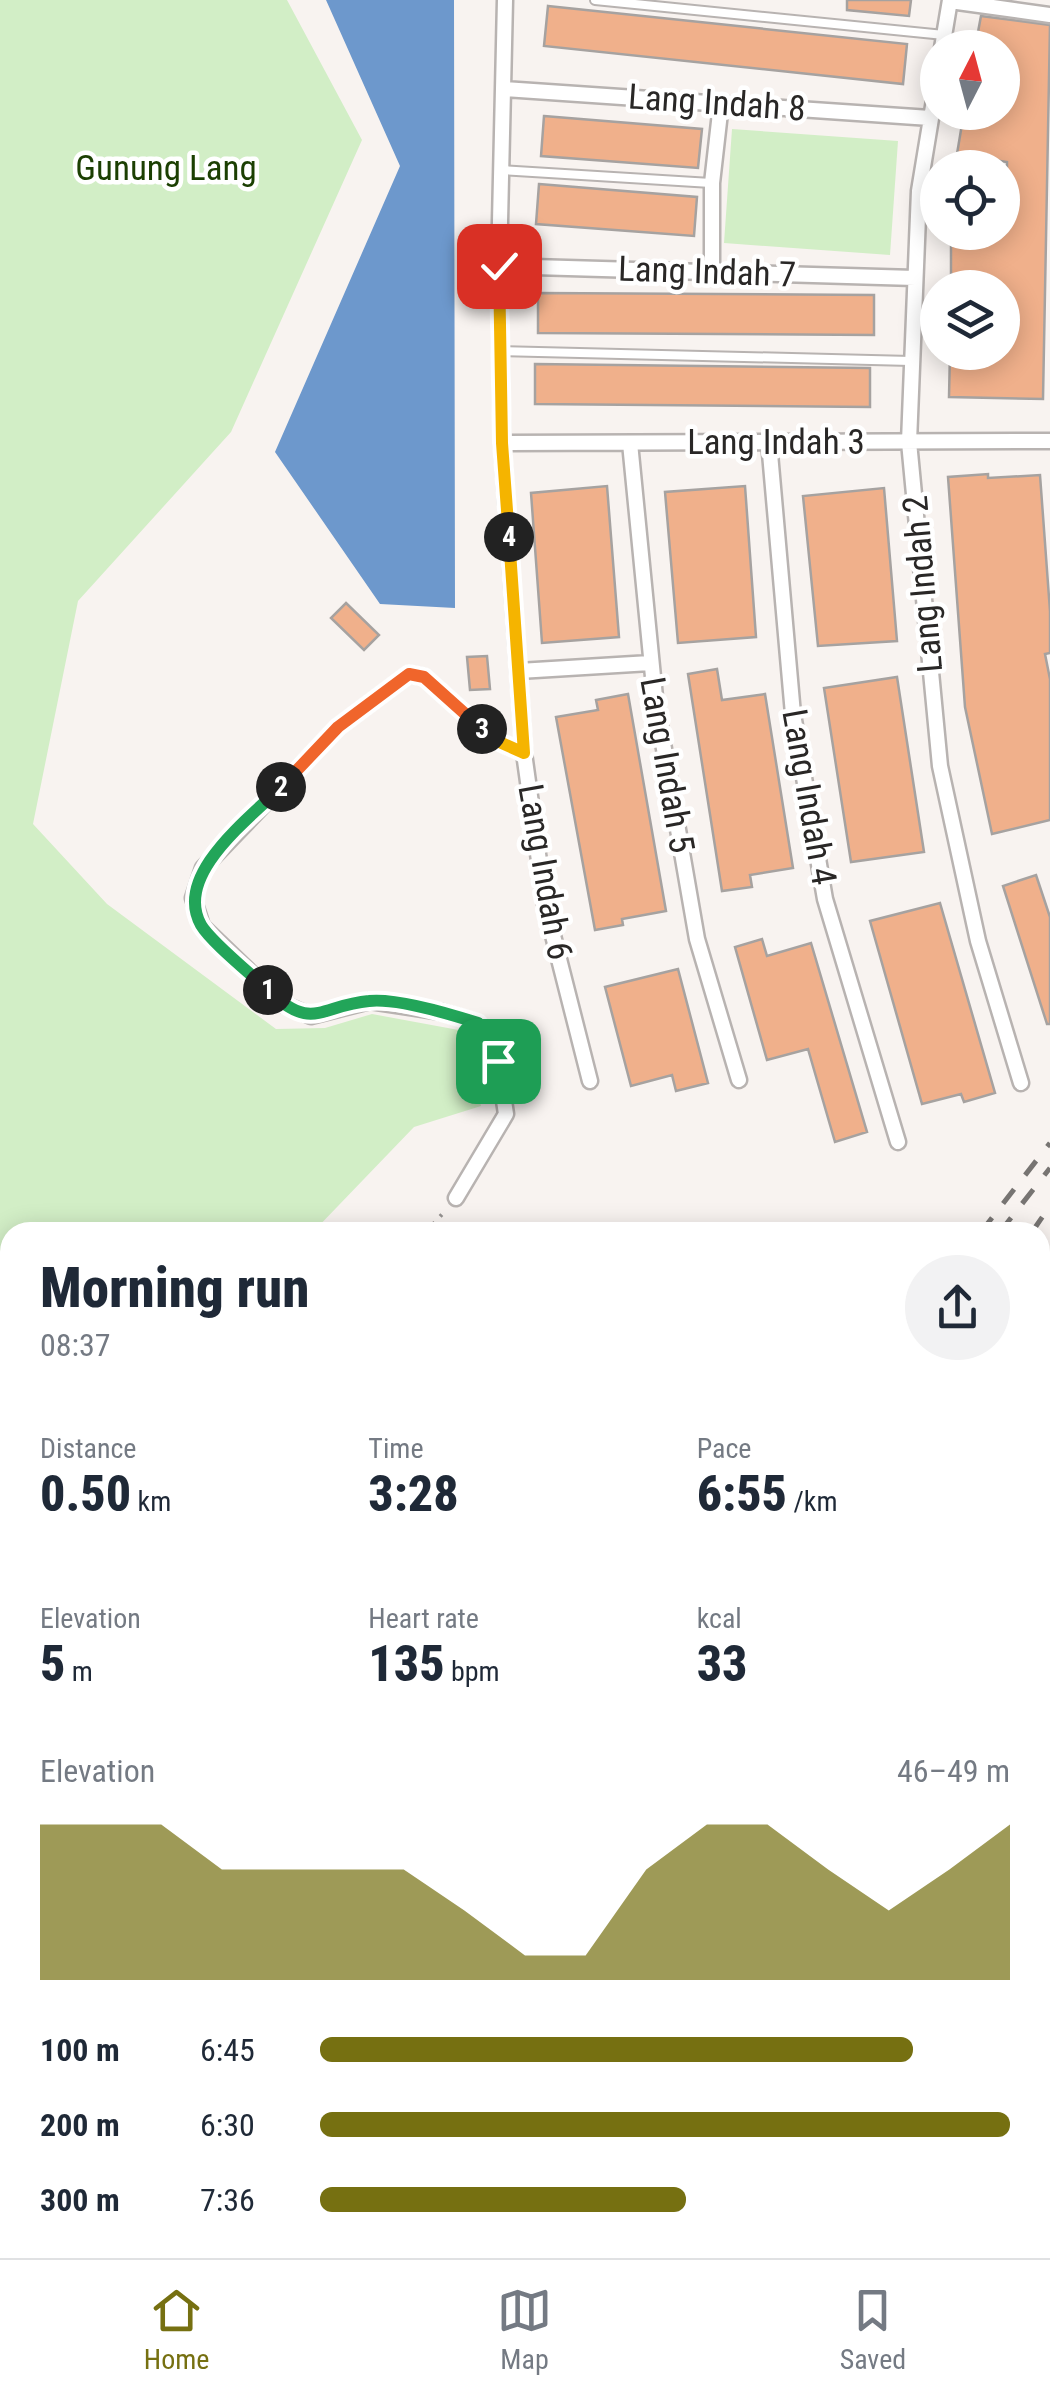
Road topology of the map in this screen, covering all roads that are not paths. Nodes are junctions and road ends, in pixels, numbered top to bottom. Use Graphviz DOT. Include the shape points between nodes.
graph roads {
  1 [pos="504,0"];
  2 [pos="595,0"];
  3 [pos="950,1"];
  4 [pos="1050,14"];
  5 [pos="945,30"];
  6 [pos="920,38"];
  7 [pos="503,88"];
  8 [pos="721,104"];
  9 [pos="920,117"];
  10 [pos="928,130"];
  11 [pos="501,170"];
  12 [pos="712,183"];
  13 [pos="499,266"];
  14 [pos="712,272"];
  15 [pos="915,278"];
  16 [pos="502,352"];
  17 [pos="910,361"];
  18 [pos="769,442"];
  19 [pos="910,442"];
  20 [pos="1050,442"];
  21 [pos="502,443"];
  22 [pos="630,443"];
  23 [pos="650,663"];
  24 [pos="519,671"];
  25 [pos="524,753"];
  26 [pos="739,1080"];
  27 [pos="590,1081"];
  28 [pos="1021,1083"];
  29 [pos="898,1142"];
  30 [pos="456,1198"];
  1 -- 7 [label="street, Lang Indah 6"];
  2 -- 6 [label="lane"];
  3 -- 4 [label="street"];
  3 -- 5 [label="street"];
  7 -- 8 [label="street, Lang Indah 8"];
  7 -- 11 [label="street, Lang Indah 6"];
  8 -- 9 [label="street, Lang Indah 8"];
  8 -- 12 [label="street"];
  10 -- 15 [label="street, Lang Indah 2"];
  11 -- 12 [label="lane"];
  11 -- 13 [label="street, Lang Indah 6"];
  12 -- 14 [label="street"];
  13 -- 14 [label="street, Lang Indah 7"];
  13 -- 16 [label="street, Lang Indah 6"];
  14 -- 15 [label="street, Lang Indah 7"];
  15 -- 17 [label="street, Lang Indah 2"];
  16 -- 17 [label="lane"];
  16 -- 21 [label="street, Lang Indah 6"];
  17 -- 19 [label="street, Lang Indah 2"];
  18 -- 19 [label="street, Lang Indah 3"];
  18 -- 22 [label="street, Lang Indah 3"];
  18 -- 29 [label="street, Lang Indah 4" via="793,714 825,899"];
  19 -- 20 [label="street, Lang Indah 3"];
  19 -- 28 [label="street, Lang Indah 2" via="940,766 978,942"];
  21 -- 22 [label="street, Lang Indah 3"];
  21 -- 24 [label="street, Lang Indah 6"];
  22 -- 23 [label="street, Lang Indah 5"];
  23 -- 24 [label="street"];
  23 -- 26 [label="street, Lang Indah 5" via="697,939"];
  24 -- 25 [label="street, Lang Indah 6"];
  25 -- 27 [label="street, Lang Indah 6" via="545,904"];
  25 -- 30 [label="street" via="495,740 424,677 409,674 338,727 203,868 192,898 202,926 283,1004 310,1016 370,1000 478,1023 498,1061 506,1114"];
}
